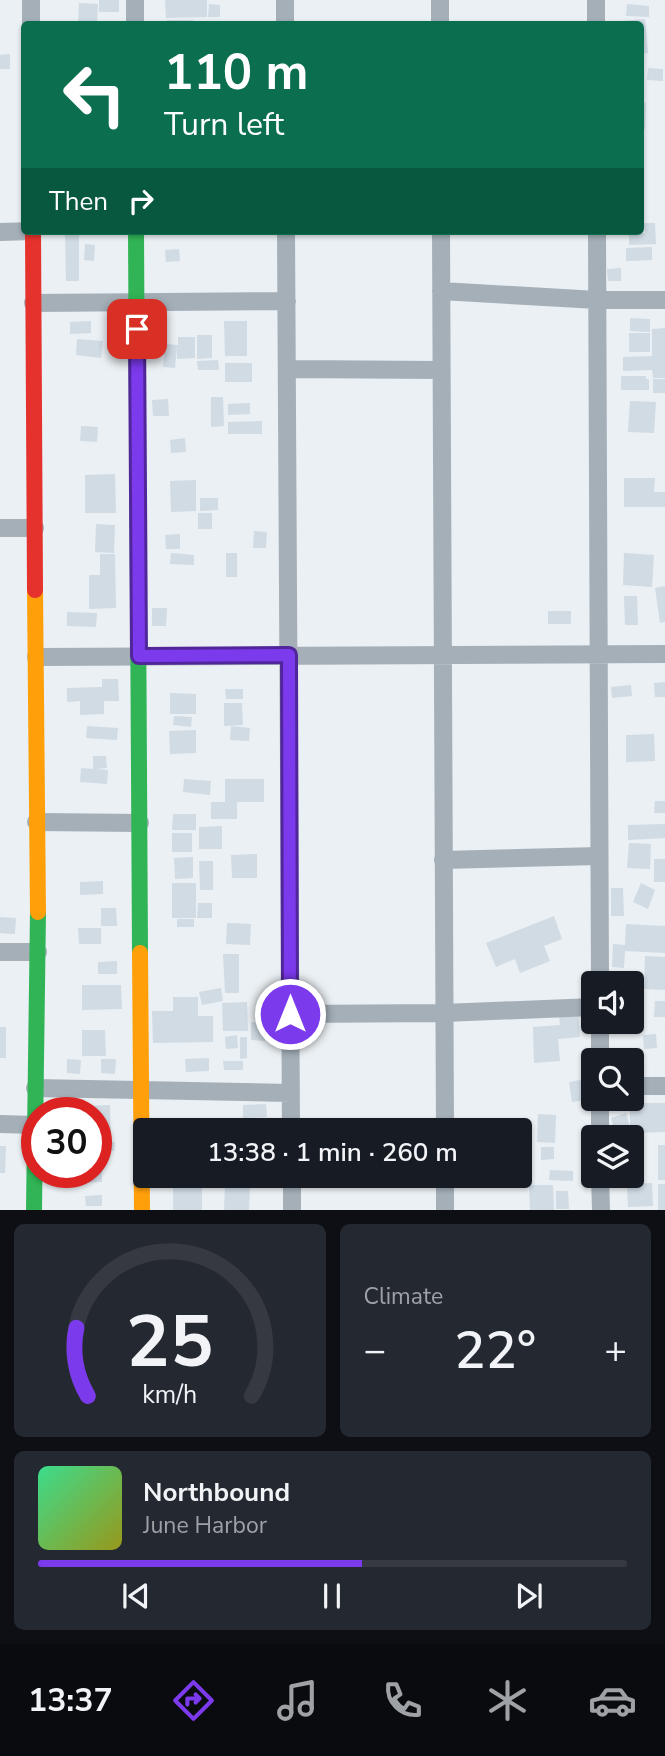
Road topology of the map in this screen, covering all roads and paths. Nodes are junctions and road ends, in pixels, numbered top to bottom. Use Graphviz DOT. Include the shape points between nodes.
graph roads {
  1 [pos="31,0"];
  2 [pos="135,0"];
  3 [pos="285,0"];
  4 [pos="440,0"];
  5 [pos="596,0"];
  6 [pos="31,21"];
  7 [pos="135,21"];
  8 [pos="285,21"];
  9 [pos="440,21"];
  10 [pos="596,21"];
  11 [pos="21,231"];
  12 [pos="0,232"];
  13 [pos="33,235"];
  14 [pos="136,235"];
  15 [pos="286,235"];
  16 [pos="441,235"];
  17 [pos="597,235"];
  18 [pos="441,292"];
  19 [pos="597,300"];
  20 [pos="665,300"];
  21 [pos="287,301"];
  22 [pos="137,302"];
  23 [pos="33,303"];
  24 [pos="287,369"];
  25 [pos="441,370"];
  26 [pos="0,528"];
  27 [pos="35,528"];
  28 [pos="598,654"];
  29 [pos="665,654"];
  30 [pos="289,655"];
  31 [pos="443,655"];
  32 [pos="139,656"];
  33 [pos="36,657"];
  34 [pos="36,822"];
  35 [pos="140,822"];
  36 [pos="599,856"];
  37 [pos="443,860"];
  38 [pos="0,952"];
  39 [pos="38,952"];
  40 [pos="600,971"];
  41 [pos="581,1007"];
  42 [pos="444,1013"];
  43 [pos="290,1014"];
  44 [pos="644,1086"];
  45 [pos="665,1086"];
  46 [pos="35,1088"];
  47 [pos="141,1090"];
  48 [pos="291,1093"];
  49 [pos="35,1097"];
  50 [pos="291,1118"];
  51 [pos="444,1118"];
  52 [pos="0,1124"];
  53 [pos="21,1125"];
  54 [pos="34,1188"];
  55 [pos="292,1188"];
  56 [pos="445,1188"];
  57 [pos="600,1188"];
  58 [pos="34,1210"];
  59 [pos="142,1210"];
  60 [pos="292,1210"];
  61 [pos="445,1210"];
  62 [pos="601,1210"];
  1 -- 6 [label="street"];
  2 -- 7 [label="street"];
  3 -- 8 [label="street"];
  4 -- 9 [label="street"];
  5 -- 10 [label="street"];
  11 -- 12 [label="street"];
  13 -- 23 [label="street"];
  14 -- 22 [label="street"];
  15 -- 21 [label="street"];
  16 -- 18 [label="street"];
  17 -- 19 [label="street"];
  18 -- 19 [label="street"];
  18 -- 25 [label="street"];
  19 -- 20 [label="street"];
  19 -- 28 [label="street"];
  21 -- 22 [label="street"];
  21 -- 24 [label="street"];
  22 -- 23 [label="street"];
  22 -- 32 [label="street"];
  23 -- 27 [label="street"];
  24 -- 25 [label="street"];
  24 -- 30 [label="street"];
  25 -- 31 [label="street"];
  26 -- 27 [label="street"];
  27 -- 33 [label="street"];
  28 -- 29 [label="street"];
  28 -- 31 [label="street"];
  28 -- 36 [label="street"];
  30 -- 31 [label="street"];
  30 -- 32 [label="street"];
  30 -- 43 [label="street"];
  31 -- 37 [label="street"];
  32 -- 33 [label="street"];
  32 -- 35 [label="street"];
  33 -- 34 [label="street"];
  34 -- 35 [label="street"];
  34 -- 39 [label="street"];
  35 -- 47 [label="street"];
  36 -- 37 [label="street"];
  36 -- 40 [label="street"];
  37 -- 42 [label="street"];
  38 -- 39 [label="street"];
  39 -- 46 [label="street"];
  41 -- 42 [label="street"];
  42 -- 43 [label="street"];
  42 -- 51 [label="street"];
  43 -- 48 [label="street"];
  44 -- 45 [label="street"];
  46 -- 47 [label="street"];
  46 -- 49 [label="street"];
  47 -- 48 [label="street"];
  47 -- 59 [label="street"];
  48 -- 50 [label="street"];
  52 -- 53 [label="street"];
  54 -- 58 [label="street"];
  55 -- 60 [label="street"];
  56 -- 61 [label="street"];
  57 -- 62 [label="street"];
}
